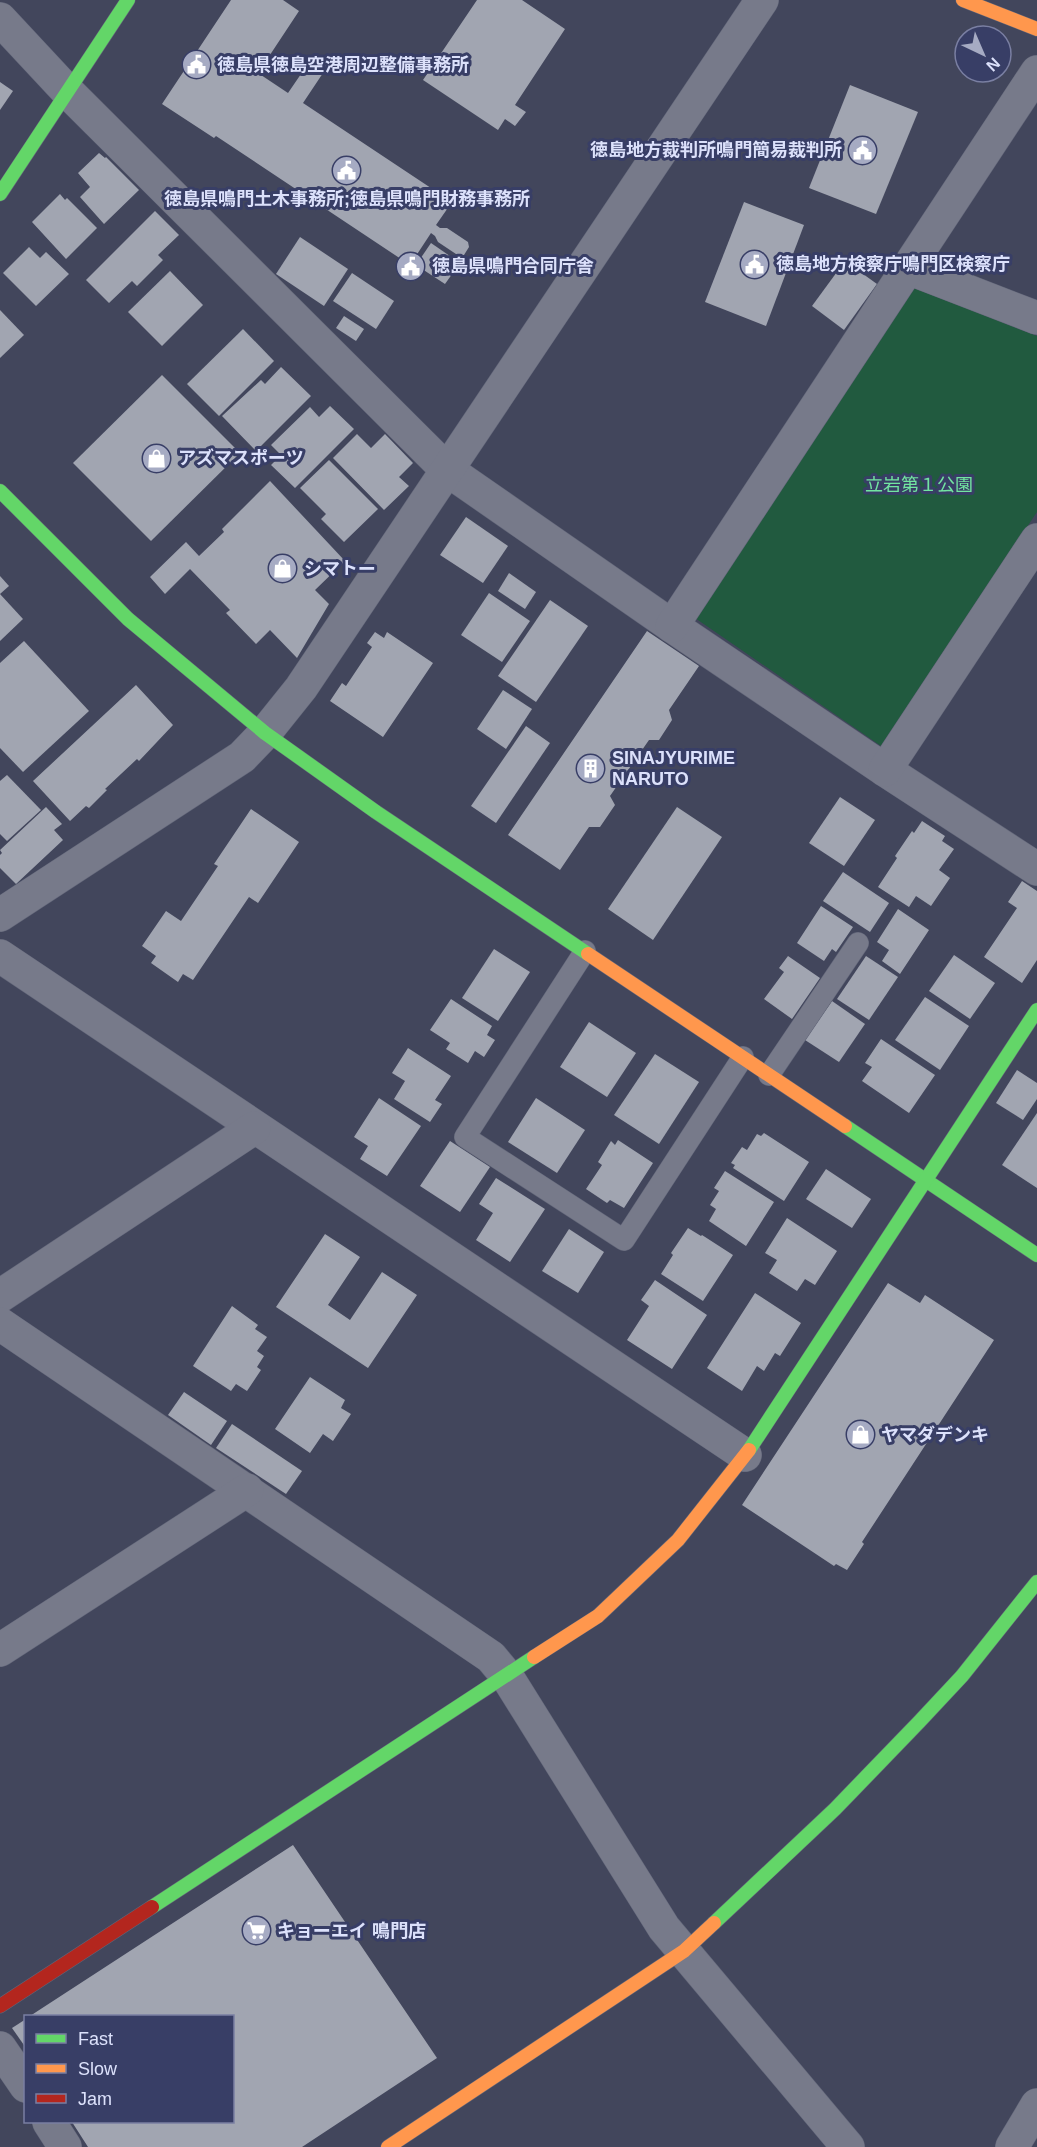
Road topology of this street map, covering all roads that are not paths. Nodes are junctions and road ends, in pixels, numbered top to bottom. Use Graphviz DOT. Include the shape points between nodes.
graph roads {
  1 [pos="128,0"];
  2 [pos="762,0"];
  3 [pos="963,0"];
  4 [pos="0,19"];
  5 [pos="1037,29"];
  6 [pos="1037,72"];
  7 [pos="68,92"];
  8 [pos="0,194"];
  9 [pos="908,268"];
  10 [pos="1037,318"];
  11 [pos="446,469"];
  12 [pos="0,491"];
  13 [pos="1037,540"];
  14 [pos="672,626"];
  15 [pos="266,733"];
  16 [pos="885,770"];
  17 [pos="1037,869"];
  18 [pos="0,915"];
  19 [pos="858,943"];
  20 [pos="585,951"];
  21 [pos="0,956"];
  22 [pos="1037,1010"];
  23 [pos="742,1057"];
  24 [pos="769,1075"];
  25 [pos="254,1128"];
  26 [pos="925,1179"];
  27 [pos="1037,1255"];
  28 [pos="0,1296"];
  29 [pos="0,1324"];
  30 [pos="745,1455"];
  31 [pos="247,1490"];
  32 [pos="1037,1582"];
  33 [pos="0,1650"];
  34 [pos="506,1676"];
  35 [pos="684,1951"];
  36 [pos="0,2006"];
  37 [pos="0,2048"];
  38 [pos="24,2083"];
  39 [pos="1037,2106"];
  40 [pos="50,2123"];
  41 [pos="66,2147"];
  42 [pos="388,2147"];
  43 [pos="848,2147"];
  44 [pos="1012,2147"];
  1 -- 7 [label="street"];
  2 -- 11 [label="street"];
  3 -- 5 [label="street"];
  4 -- 7 [label="street"];
  6 -- 9 [label="street"];
  7 -- 8 [label="street"];
  7 -- 11 [label="street"];
  9 -- 10 [label="street"];
  9 -- 14 [label="street"];
  11 -- 14 [label="street"];
  11 -- 15 [label="street" via="301,688"];
  12 -- 15 [label="street" via="128,619"];
  13 -- 16 [label="street"];
  14 -- 16 [label="street"];
  15 -- 18 [label="street" via="242,757"];
  15 -- 20 [label="street" via="376,812"];
  16 -- 17 [label="street"];
  19 -- 24 [label="lane"];
  20 -- 23 [label="street"];
  20 -- 23 [label="lane" via="465,1137 624,1240"];
  21 -- 25 [label="street"];
  22 -- 26 [label="street"];
  23 -- 24 [label="street"];
  24 -- 26 [label="street"];
  25 -- 28 [label="street"];
  25 -- 30 [label="street"];
  26 -- 27 [label="street"];
  26 -- 30 [label="street"];
  29 -- 31 [label="street"];
  30 -- 34 [label="street" via="678,1540 639,1579 598,1616"];
  31 -- 33 [label="street"];
  31 -- 34 [label="street" via="491,1657"];
  32 -- 35 [label="street" via="962,1676 919,1722 835,1809"];
  34 -- 35 [label="street" via="664,1929"];
  34 -- 36 [label="street"];
  35 -- 42 [label="street"];
  35 -- 43 [label="street"];
  37 -- 38 [label="street"];
  39 -- 44 [label="street"];
  40 -- 41 [label="street"];
}
